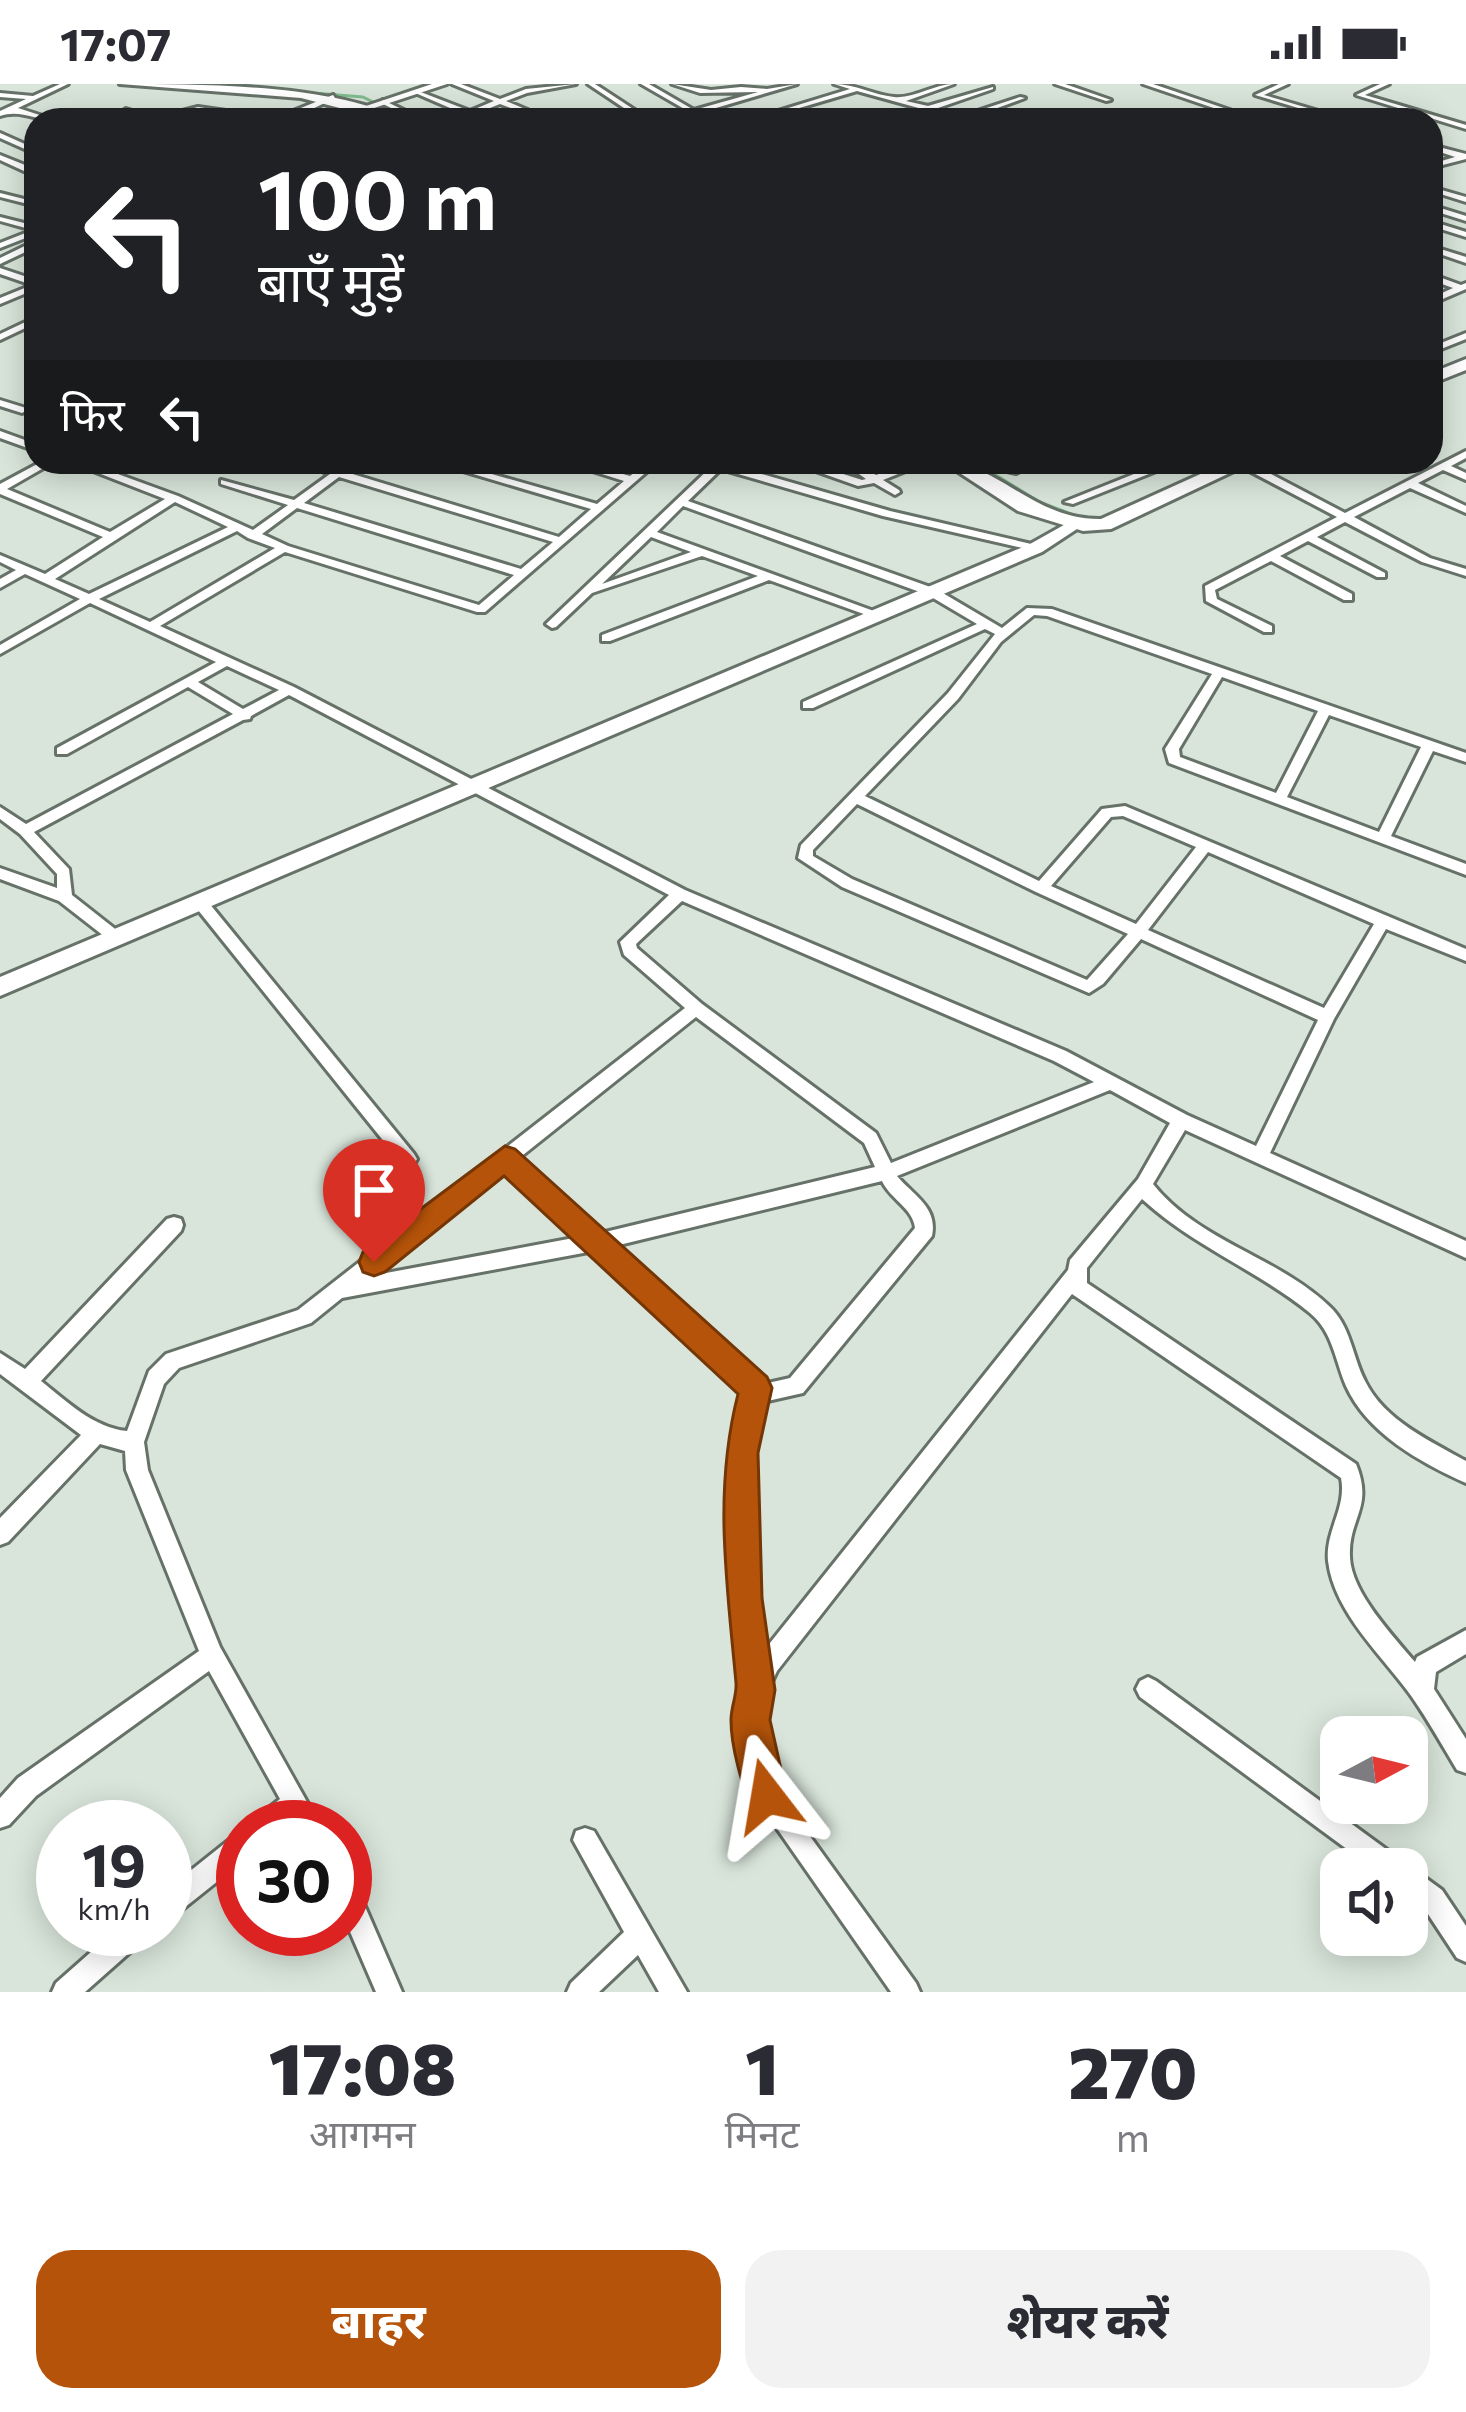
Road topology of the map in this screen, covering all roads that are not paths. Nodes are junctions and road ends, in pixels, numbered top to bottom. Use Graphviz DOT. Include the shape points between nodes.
graph roads {
  1 [pos="64,84"];
  2 [pos="126,84"];
  3 [pos="442,84"];
  4 [pos="455,84"];
  5 [pos="496,84"];
  6 [pos="573,84"];
  7 [pos="591,84"];
  8 [pos="644,84"];
  9 [pos="675,84"];
  10 [pos="715,84"];
  11 [pos="794,84"];
  12 [pos="837,84"];
  13 [pos="874,84"];
  14 [pos="951,84"];
  15 [pos="1058,84"];
  16 [pos="1146,84"];
  17 [pos="1285,84"];
  18 [pos="1387,84"];
  19 [pos="741,85"];
  20 [pos="176,86"];
  21 [pos="854,87"];
  22 [pos="1400,87"];
  23 [pos="246,88"];
  24 [pos="992,88"];
  25 [pos="724,89"];
  26 [pos="476,90"];
  27 [pos="416,92"];
  28 [pos="766,92"];
  29 [pos="0,95"];
  30 [pos="34,98"];
  31 [pos="333,98"];
  32 [pos="1022,98"];
  33 [pos="901,100"];
  34 [pos="1108,100"];
  35 [pos="508,101"];
  36 [pos="669,102"];
  37 [pos="378,104"];
  38 [pos="657,105"];
  39 [pos="308,108"];
  40 [pos="383,108"];
  41 [pos="388,108"];
  42 [pos="455,108"];
  43 [pos="490,108"];
  44 [pos="524,108"];
  45 [pos="628,108"];
  46 [pos="683,108"];
  47 [pos="716,108"];
  48 [pos="792,108"];
  49 [pos="929,108"];
  50 [pos="995,108"];
  51 [pos="1219,108"];
  52 [pos="1304,108"];
  53 [pos="1402,108"];
  54 [pos="12,109"];
  55 [pos="24,112"];
  56 [pos="0,114"];
  57 [pos="1466,202"];
  58 [pos="1443,208"];
  59 [pos="1450,211"];
  60 [pos="1443,215"];
  61 [pos="1466,219"];
  62 [pos="1,246"];
  63 [pos="24,250"];
  64 [pos="20,252"];
  65 [pos="24,253"];
  66 [pos="0,261"];
  67 [pos="0,301"];
  68 [pos="18,306"];
  69 [pos="0,403"];
  70 [pos="22,410"];
  71 [pos="27,474"];
  72 [pos="108,474"];
  73 [pos="336,474"];
  74 [pos="340,474"];
  75 [pos="480,474"];
  76 [pos="612,474"];
  77 [pos="640,474"];
  78 [pos="705,474"];
  79 [pos="748,474"];
  80 [pos="832,474"];
  81 [pos="867,474"];
  82 [pos="892,474"];
  83 [pos="973,474"];
  84 [pos="1142,474"];
  85 [pos="1199,474"];
  86 [pos="1264,474"];
  87 [pos="1427,474"];
  88 [pos="633,480"];
  89 [pos="877,480"];
  90 [pos="225,482"];
  91 [pos="1409,484"];
  92 [pos="0,489"];
  93 [pos="895,492"];
  94 [pos="174,498"];
  95 [pos="681,502"];
  96 [pos="1069,502"];
  97 [pos="298,504"];
  98 [pos="599,508"];
  99 [pos="1466,510"];
  100 [pos="1341,518"];
  101 [pos="1071,526"];
  102 [pos="234,528"];
  103 [pos="649,533"];
  104 [pos="111,536"];
  105 [pos="252,536"];
  106 [pos="1309,536"];
  107 [pos="561,542"];
  108 [pos="284,548"];
  109 [pos="1036,548"];
  110 [pos="701,552"];
  111 [pos="1271,556"];
  112 [pos="0,558"];
  113 [pos="25,569"];
  114 [pos="1466,573"];
  115 [pos="524,574"];
  116 [pos="1381,574"];
  117 [pos="768,576"];
  118 [pos="46,579"];
  119 [pos="0,584"];
  120 [pos="591,591"];
  121 [pos="932,592"];
  122 [pos="1348,597"];
  123 [pos="94,598"];
  124 [pos="876,614"];
  125 [pos="552,624"];
  126 [pos="153,625"];
  127 [pos="986,625"];
  128 [pos="1268,629"];
  129 [pos="1003,634"];
  130 [pos="607,638"];
  131 [pos="0,650"];
  132 [pos="227,661"];
  133 [pos="1218,674"];
  134 [pos="188,682"];
  135 [pos="290,690"];
  136 [pos="808,705"];
  137 [pos="1325,709"];
  138 [pos="245,716"];
  139 [pos="1429,745"];
  140 [pos="62,751"];
  141 [pos="1466,758"];
  142 [pos="476,786"];
  143 [pos="857,797"];
  144 [pos="1280,798"];
  145 [pos="0,812"];
  146 [pos="25,831"];
  147 [pos="1383,839"];
  148 [pos="1206,845"];
  149 [pos="1466,870"];
  150 [pos="0,872"];
  151 [pos="1041,888"];
  152 [pos="680,893"];
  153 [pos="64,897"];
  154 [pos="199,901"];
  155 [pos="1383,922"];
  156 [pos="1137,928"];
  157 [pos="114,936"];
  158 [pos="1466,955"];
  159 [pos="0,987"];
  160 [pos="696,1008"];
  161 [pos="1327,1017"];
  162 [pos="1110,1083"];
  163 [pos="1181,1120"];
  164 [pos="1260,1156"];
  165 [pos="505,1158"];
  166 [pos="409,1159"];
  167 [pos="887,1172"];
  168 [pos="1144,1184"];
  169 [pos="174,1225"];
  170 [pos="596,1242"];
  171 [pos="1466,1250"];
  172 [pos="1075,1275"];
  173 [pos="339,1291"];
  174 [pos="0,1362"];
  175 [pos="28,1380"];
  176 [pos="756,1388"];
  177 [pos="96,1434"];
  178 [pos="134,1442"];
  179 [pos="1466,1472"];
  180 [pos="0,1534"];
  181 [pos="1466,1641"];
  182 [pos="212,1654"];
  183 [pos="1148,1689"];
  184 [pos="756,1690"];
  185 [pos="1422,1690"];
  186 [pos="1466,1761"];
  187 [pos="293,1800"];
  188 [pos="0,1816"];
  189 [pos="586,1840"];
  190 [pos="1366,1848"];
  191 [pos="216,1866"];
  192 [pos="192,1886"];
  193 [pos="1428,1895"];
  194 [pos="638,1937"];
  195 [pos="1466,1949"];
  196 [pos="372,1953"];
  197 [pos="106,1956"];
  198 [pos="65,1992"];
  199 [pos="389,1992"];
  200 [pos="580,1992"];
  201 [pos="674,1992"];
  202 [pos="907,1992"];
  1 -- 30 [label="street"];
  2 -- 20 [label="highway"];
  3 -- 27 [label="street"];
  4 -- 26 [label="street"];
  5 -- 26 [label="street"];
  6 -- 35 [label="street"];
  7 -- 45 [label="street"];
  8 -- 36 [label="street"];
  9 -- 25 [label="street" via="703,94"];
  10 -- 25 [label="street"];
  11 -- 28 [label="street"];
  12 -- 21 [label="street"];
  13 -- 21 [label="street"];
  14 -- 33 [label="street"];
  15 -- 34 [label="street"];
  16 -- 51 [label="street"];
  17 -- 52 [label="street" via="1258,95"];
  18 -- 22 [label="street"];
  18 -- 53 [label="street" via="1359,95"];
  19 -- 25 [label="street"];
  19 -- 28 [label="street"];
  20 -- 23 [label="highway"];
  21 -- 33 [label="street"];
  21 -- 48 [label="street"];
  23 -- 31 [label="highway"];
  24 -- 49 [label="street"];
  26 -- 35 [label="street"];
  27 -- 37 [label="street"];
  27 -- 42 [label="street"];
  28 -- 47 [label="street"];
  29 -- 30 [label="street"];
  30 -- 54 [label="street"];
  31 -- 37 [label="highway"];
  31 -- 39 [label="street"];
  32 -- 50 [label="street"];
  33 -- 49 [label="street"];
  35 -- 43 [label="street"];
  35 -- 44 [label="street"];
  36 -- 38 [label="street"];
  36 -- 46 [label="street"];
  37 -- 40 [label="highway"];
  37 -- 41 [label="street"];
  54 -- 55 [label="street"];
  54 -- 56 [label="street"];
  57 -- 59 [label="street"];
  58 -- 59 [label="street"];
  59 -- 60 [label="street"];
  59 -- 61 [label="street"];
  62 -- 64 [label="street"];
  63 -- 64 [label="street"];
  64 -- 65 [label="street"];
  64 -- 66 [label="street"];
  67 -- 68 [label="street"];
  69 -- 70 [label="street"];
  71 -- 92 [label="street"];
  72 -- 94 [label="street"];
  73 -- 97 [label="street"];
  74 -- 107 [label="street"];
  75 -- 98 [label="street"];
  76 -- 88 [label="street"];
  77 -- 88 [label="street"];
  78 -- 95 [label="street"];
  79 -- 109 [label="street"];
  80 -- 89 [label="street"];
  81 -- 89 [label="street"];
  82 -- 89 [label="street"];
  83 -- 101 [label="highway"];
  84 -- 96 [label="street"];
  85 -- 101 [label="highway" via="1104,525"];
  86 -- 100 [label="street"];
  87 -- 91 [label="street"];
  88 -- 98 [label="street"];
  89 -- 93 [label="street"];
  90 -- 97 [label="street"];
  91 -- 99 [label="street"];
  91 -- 100 [label="street"];
  92 -- 104 [label="street"];
  94 -- 102 [label="street"];
  94 -- 104 [label="street"];
  95 -- 103 [label="street"];
  95 -- 121 [label="street"];
  97 -- 105 [label="street"];
  97 -- 115 [label="street"];
  98 -- 107 [label="street"];
  100 -- 106 [label="street"];
  100 -- 114 [label="street"];
  101 -- 109 [label="street"];
  102 -- 105 [label="street"];
  102 -- 123 [label="street"];
  103 -- 110 [label="street"];
  103 -- 120 [label="street"];
  104 -- 118 [label="street"];
  105 -- 108 [label="street"];
  106 -- 111 [label="street"];
  106 -- 116 [label="street"];
  107 -- 115 [label="street"];
  108 -- 115 [label="street" via="475,610"];
  108 -- 126 [label="street"];
  109 -- 121 [label="street"];
  110 -- 117 [label="street"];
  110 -- 120 [label="street"];
  111 -- 122 [label="street"];
  111 -- 128 [label="street" via="1208,594"];
  112 -- 113 [label="street"];
  113 -- 118 [label="street"];
  113 -- 119 [label="street"];
  117 -- 124 [label="street"];
  117 -- 130 [label="street"];
  118 -- 123 [label="street"];
  120 -- 125 [label="street"];
  121 -- 124 [label="street"];
  121 -- 127 [label="street"];
  123 -- 126 [label="street"];
  123 -- 131 [label="street"];
  124 -- 142 [label="street"];
  126 -- 132 [label="street"];
  127 -- 129 [label="street"];
  127 -- 136 [label="street"];
  129 -- 133 [label="street" via="1041,610"];
  129 -- 143 [label="street"];
  132 -- 134 [label="street"];
  132 -- 135 [label="street"];
  133 -- 137 [label="street"];
  133 -- 144 [label="street" via="1172,749 1174,760"];
  134 -- 138 [label="street"];
  134 -- 140 [label="street"];
  135 -- 138 [label="street"];
  135 -- 142 [label="street"];
  137 -- 139 [label="street"];
  137 -- 144 [label="street"];
  138 -- 146 [label="street"];
  139 -- 141 [label="street"];
  139 -- 147 [label="street"];
  142 -- 152 [label="street"];
  142 -- 154 [label="street"];
  143 -- 151 [label="street"];
  143 -- 156 [label="street" via="806,849 805,858 847,883 1090,987"];
  144 -- 147 [label="street"];
  145 -- 146 [label="street"];
  146 -- 153 [label="street" via="64,873"];
  147 -- 149 [label="street"];
  148 -- 151 [label="street" via="1112,810"];
  148 -- 155 [label="street"];
  148 -- 156 [label="street"];
  150 -- 153 [label="street"];
  151 -- 156 [label="street"];
  152 -- 160 [label="street" via="628,946"];
  152 -- 162 [label="street"];
  153 -- 157 [label="street"];
  154 -- 157 [label="street"];
  154 -- 166 [label="street"];
  155 -- 158 [label="street"];
  155 -- 161 [label="street"];
  156 -- 161 [label="street"];
  157 -- 159 [label="street"];
  160 -- 165 [label="street"];
  160 -- 167 [label="street" via="870,1138"];
  161 -- 164 [label="street"];
  162 -- 163 [label="street"];
  162 -- 167 [label="street"];
  163 -- 164 [label="street"];
  163 -- 168 [label="street"];
  164 -- 171 [label="street"];
  165 -- 170 [label="street"];
  165 -- 173 [label="street"];
  167 -- 170 [label="street"];
  167 -- 176 [label="street" via="920,1209 925,1230 796,1386 775,1394"];
  168 -- 172 [label="street"];
  168 -- 179 [label="street" via="1157,1203 1320,1308 1377,1413"];
  169 -- 175 [label="street"];
  170 -- 173 [label="street"];
  170 -- 176 [label="street"];
  172 -- 184 [label="street" via="769,1663"];
  172 -- 185 [label="street" via="1088,1297 1349,1471 1357,1496 1340,1546 1344,1578"];
  173 -- 178 [label="street" via="290,1324 173,1361 156,1378"];
  174 -- 175 [label="street"];
  175 -- 177 [label="street"];
  176 -- 184 [label="street" via="740,1453 743,1598"];
  177 -- 178 [label="street"];
  177 -- 180 [label="street"];
  178 -- 182 [label="street" via="137,1470"];
  181 -- 185 [label="street" via="1425,1665"];
  182 -- 187 [label="street"];
  182 -- 188 [label="street" via="27,1786"];
  183 -- 190 [label="street"];
  184 -- 202 [label="street" via="750,1720 767,1796"];
  185 -- 186 [label="street"];
  189 -- 194 [label="street"];
  191 -- 192 [label="street"];
  193 -- 195 [label="street"];
  194 -- 200 [label="street"];
  194 -- 201 [label="street"];
  196 -- 199 [label="street"];
  197 -- 198 [label="street"];
}
